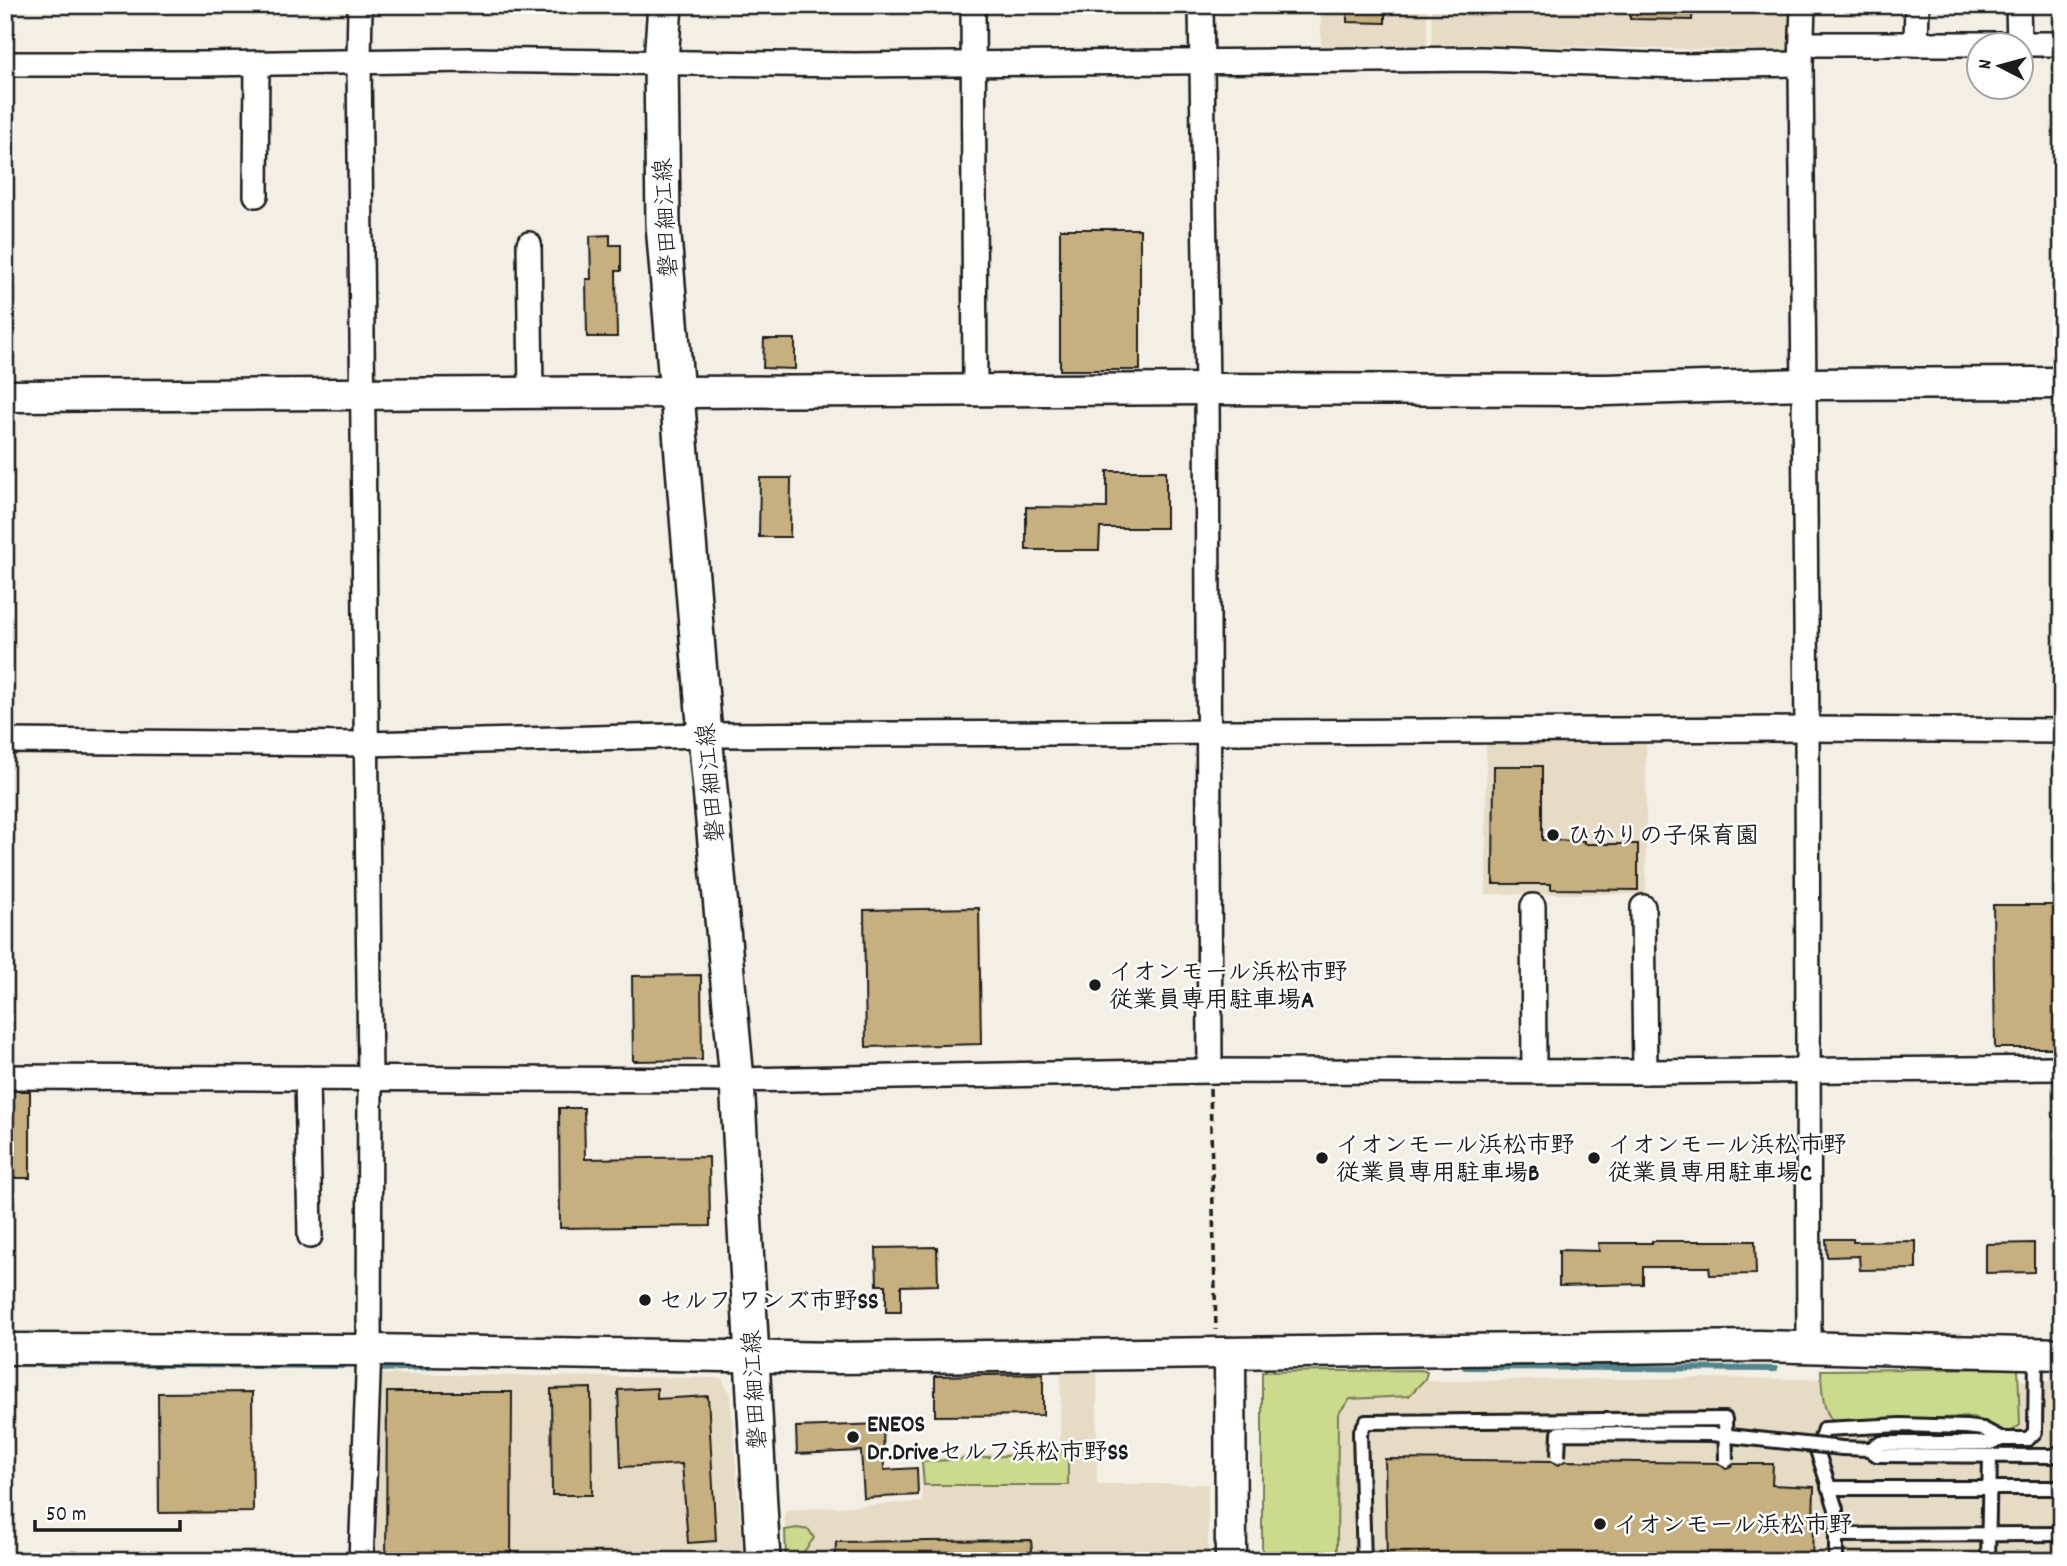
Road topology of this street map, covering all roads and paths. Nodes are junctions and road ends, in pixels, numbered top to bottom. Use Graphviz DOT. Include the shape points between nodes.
graph roads {
  1 [pos="360,5"];
  2 [pos="665,5"];
  3 [pos="973,5"];
  4 [pos="1201,5"];
  5 [pos="1803,5"];
  6 [pos="1917,5"];
  7 [pos="2018,5"];
  8 [pos="2019,32"];
  9 [pos="1916,44"];
  10 [pos="1966,44"];
  11 [pos="2036,44"];
  12 [pos="2062,44"];
  13 [pos="1801,54"];
  14 [pos="359,61"];
  15 [pos="661,61"];
  16 [pos="1201,61"];
  17 [pos="257,63"];
  18 [pos="973,63"];
  19 [pos="5,64"];
  20 [pos="256,195"];
  21 [pos="530,244"];
  22 [pos="2062,383"];
  23 [pos="1805,384"];
  24 [pos="1207,389"];
  25 [pos="975,390"];
  26 [pos="531,393"];
  27 [pos="677,393"];
  28 [pos="362,394"];
  29 [pos="5,396"];
  30 [pos="1807,729"];
  31 [pos="2062,731"];
  32 [pos="1209,734"];
  33 [pos="705,735"];
  34 [pos="5,741"];
  35 [pos="366,744"];
  36 [pos="1533,906"];
  37 [pos="1643,906"];
  38 [pos="2062,1068"];
  39 [pos="1807,1069"];
  40 [pos="1534,1071"];
  41 [pos="1210,1072"];
  42 [pos="1645,1072"];
  43 [pos="5,1077"];
  44 [pos="307,1078"];
  45 [pos="370,1078"];
  46 [pos="737,1080"];
  47 [pos="310,1236"];
  48 [pos="1809,1347"];
  49 [pos="5,1349"];
  50 [pos="369,1350"];
  51 [pos="1223,1353"];
  52 [pos="2049,1354"];
  53 [pos="752,1357"];
  54 [pos="2002,1439"];
  55 [pos="1869,1449"];
  56 [pos="2062,1452"];
  57 [pos="1558,1456"];
  58 [pos="1990,1456"];
  59 [pos="1726,1460"];
  60 [pos="1826,1481"];
  61 [pos="1989,1488"];
  62 [pos="2062,1491"];
  63 [pos="1989,1533"];
  64 [pos="2062,1534"];
  65 [pos="1836,1535"];
  66 [pos="361,1561"];
  67 [pos="763,1561"];
  68 [pos="1231,1561"];
  69 [pos="1364,1561"];
  70 [pos="1836,1561"];
  71 [pos="1988,1561"];
  1 -- 14 [label="street"];
  2 -- 15 [label="main road, 磐田細江線"];
  3 -- 18 [label="street"];
  4 -- 16 [label="street"];
  5 -- 13 [label="street"];
  6 -- 9 [label="street"];
  7 -- 8 [label="street"];
  9 -- 10 [label="street"];
  9 -- 13 [label="street"];
  11 -- 12 [label="street"];
  13 -- 16 [label="street" via="1679,66 1481,59"];
  13 -- 23 [label="street"];
  14 -- 15 [label="street"];
  14 -- 17 [label="street"];
  14 -- 28 [label="street"];
  15 -- 18 [label="street"];
  15 -- 27 [label="main road, 磐田細江線" via="663,224"];
  16 -- 18 [label="street"];
  16 -- 24 [label="street"];
  17 -- 19 [label="street"];
  17 -- 20 [label="street"];
  18 -- 25 [label="street"];
  21 -- 26 [label="street"];
  22 -- 23 [label="street"];
  23 -- 24 [label="street" via="1606,390"];
  23 -- 30 [label="street"];
  24 -- 25 [label="street"];
  24 -- 32 [label="street"];
  25 -- 27 [label="street"];
  26 -- 27 [label="street"];
  26 -- 28 [label="street"];
  27 -- 33 [label="main road, 磐田細江線"];
  28 -- 29 [label="street"];
  28 -- 35 [label="street"];
  30 -- 31 [label="street"];
  30 -- 32 [label="street"];
  30 -- 39 [label="street"];
  32 -- 33 [label="street"];
  32 -- 41 [label="street"];
  33 -- 35 [label="street"];
  33 -- 46 [label="main road, 磐田細江線"];
  34 -- 35 [label="street"];
  35 -- 45 [label="street"];
  36 -- 40 [label="street"];
  37 -- 42 [label="street"];
  38 -- 39 [label="street"];
  39 -- 42 [label="street"];
  39 -- 48 [label="street"];
  40 -- 41 [label="street"];
  40 -- 42 [label="street"];
  41 -- 46 [label="street"];
  41 -- 51 [label="path"];
  43 -- 44 [label="street"];
  44 -- 45 [label="street"];
  44 -- 47 [label="street"];
  45 -- 46 [label="street"];
  45 -- 50 [label="street"];
  46 -- 53 [label="main road, 磐田細江線"];
  48 -- 51 [label="street"];
  48 -- 52 [label="street"];
  49 -- 50 [label="street"];
  50 -- 53 [label="street"];
  50 -- 66 [label="street"];
  51 -- 53 [label="street"];
  51 -- 68 [label="street"];
  52 -- 54 [label="lane" via="2035,1432 2028,1439"];
  53 -- 67 [label="main road, 磐田細江線"];
  54 -- 55 [label="lane" via="1990,1443 1881,1443"];
  54 -- 60 [label="lane" via="1966,1427 1824,1429 1816,1450"];
  55 -- 57 [label="lane, bridge" via="1711,1434 1559,1433"];
  55 -- 58 [label="lane" via="1877,1455"];
  56 -- 58 [label="lane"];
  58 -- 61 [label="lane"];
  59 -- 69 [label="lane, bridge" via="1724,1419 1366,1422 1360,1433"];
  60 -- 61 [label="lane"];
  60 -- 65 [label="lane" via="1836,1509"];
  61 -- 62 [label="lane"];
  61 -- 63 [label="lane"];
  63 -- 64 [label="lane"];
  63 -- 65 [label="lane"];
  63 -- 71 [label="lane"];
  65 -- 70 [label="lane"];
}
